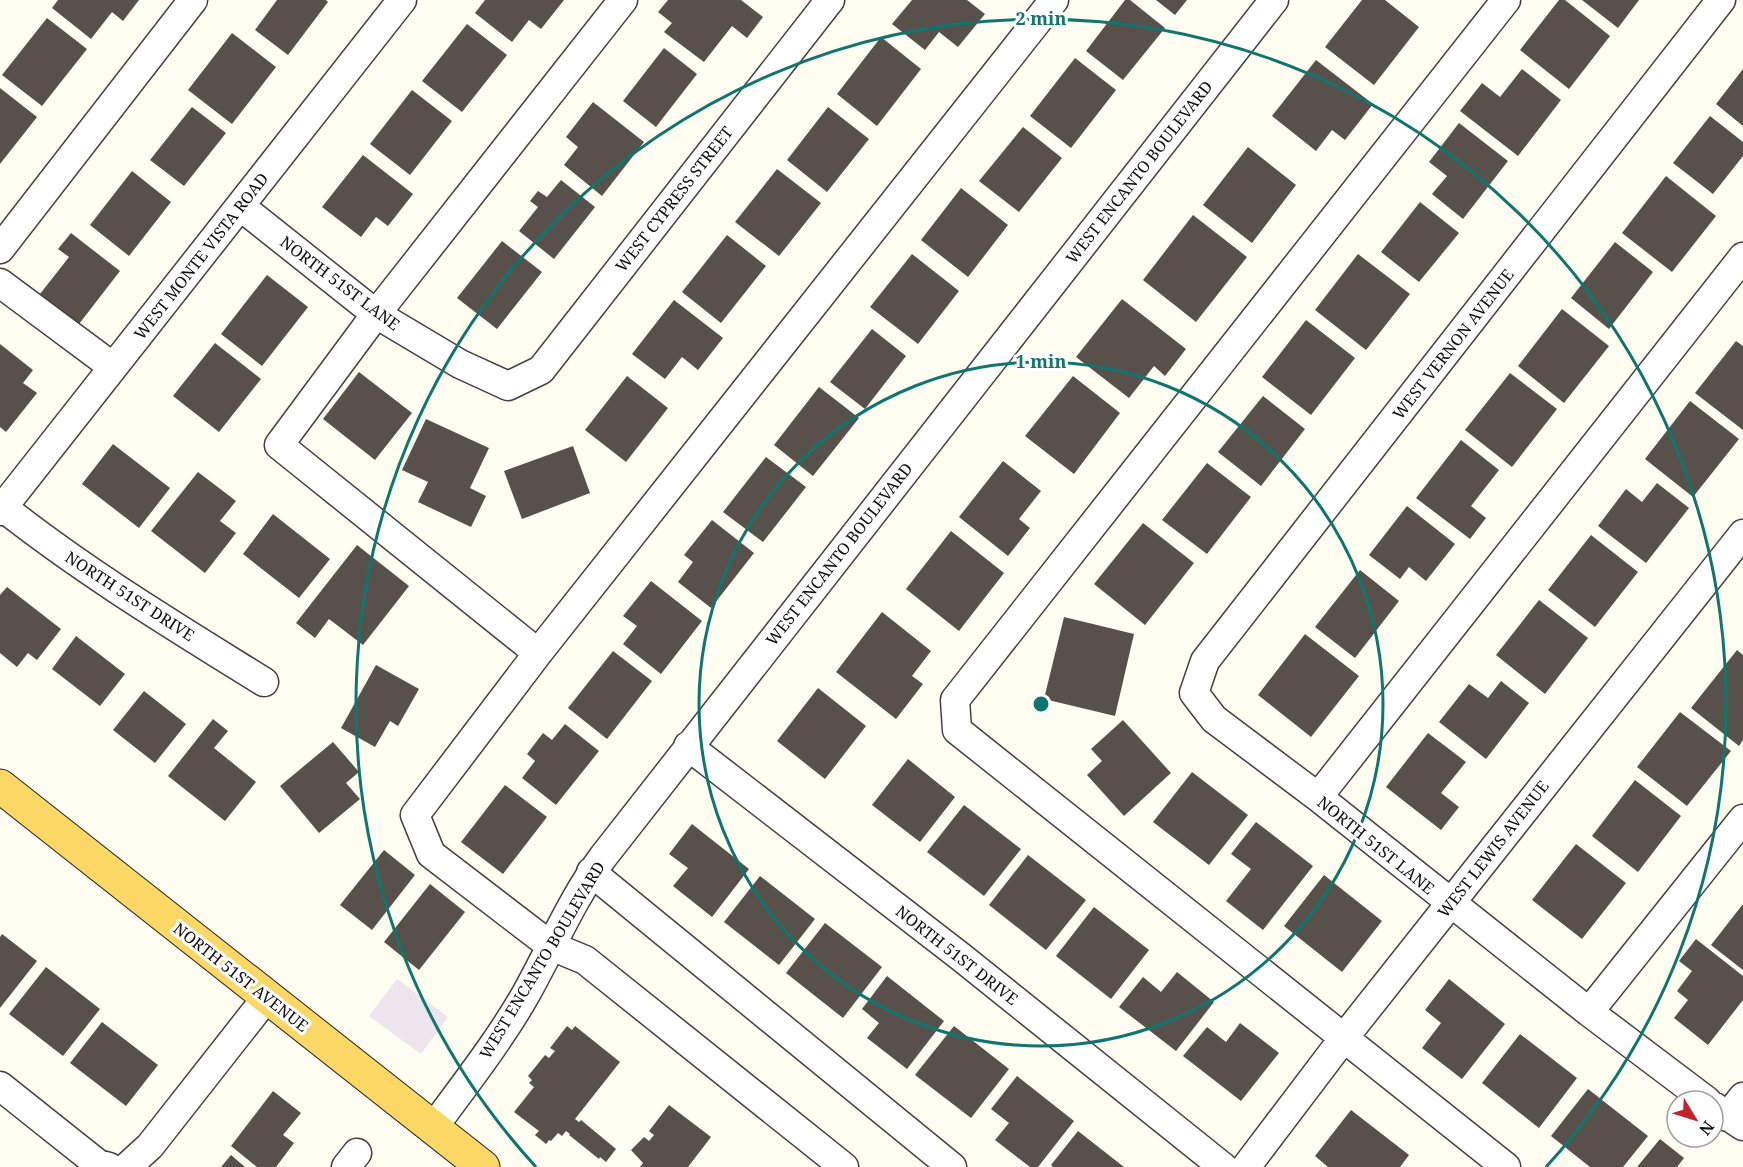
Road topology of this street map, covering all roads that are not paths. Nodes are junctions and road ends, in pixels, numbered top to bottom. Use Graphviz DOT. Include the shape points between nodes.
graph roads {
  1 [pos="193,0"];
  2 [pos="402,0"];
  3 [pos="623,0"];
  4 [pos="830,0"];
  5 [pos="1054,0"];
  6 [pos="1274,0"];
  7 [pos="1506,0"];
  8 [pos="1721,0"];
  9 [pos="240,206"];
  10 [pos="0,249"];
  11 [pos="1743,257"];
  12 [pos="0,283"];
  13 [pos="376,314"];
  14 [pos="113,367"];
  15 [pos="508,386"];
  16 [pos="1,508"];
  17 [pos="1743,534"];
  18 [pos="538,653"];
  19 [pos="264,682"];
  20 [pos="1194,693"];
  21 [pos="688,746"];
  22 [pos="0,786"];
  23 [pos="1318,798"];
  24 [pos="1743,819"];
  25 [pos="591,872"];
  26 [pos="1450,904"];
  27 [pos="551,946"];
  28 [pos="267,997"];
  29 [pos="1589,1012"];
  30 [pos="1343,1039"];
  31 [pos="0,1086"];
  32 [pos="1727,1109"];
  33 [pos="433,1128"];
  34 [pos="109,1167"];
  35 [pos="127,1167"];
  36 [pos="483,1167"];
  37 [pos="844,1167"];
  38 [pos="952,1167"];
  39 [pos="1223,1167"];
  40 [pos="1246,1167"];
  41 [pos="1506,1167"];
  1 -- 10 [label="street"];
  2 -- 9 [label="street, WEST MONTE VISTA ROAD"];
  3 -- 13 [label="street"];
  4 -- 15 [label="street, WEST CYPRESS STREET" via="541,370"];
  5 -- 18 [label="street"];
  6 -- 21 [label="street, WEST ENCANTO BOULEVARD"];
  7 -- 30 [label="street" via="956,700 957,730"];
  8 -- 20 [label="street, WEST VERNON AVENUE" via="1205,661"];
  9 -- 13 [label="street, NORTH 51ST LANE"];
  9 -- 14 [label="street, WEST MONTE VISTA ROAD"];
  11 -- 23 [label="street"];
  12 -- 14 [label="street"];
  13 -- 15 [label="street, NORTH 51ST LANE" via="460,364"];
  13 -- 18 [label="street" via="279,445"];
  14 -- 16 [label="street, WEST MONTE VISTA ROAD"];
  16 -- 19 [label="street, NORTH 51ST DRIVE" via="156,615"];
  17 -- 26 [label="street, WEST LEWIS AVENUE"];
  18 -- 27 [label="street" via="415,815 431,854"];
  20 -- 23 [label="street, NORTH 51ST LANE" via="1214,719"];
  21 -- 25 [label="street, WEST ENCANTO BOULEVARD"];
  21 -- 39 [label="street, NORTH 51ST DRIVE" via="961,957"];
  22 -- 28 [label="main road, NORTH 51ST AVENUE"];
  23 -- 26 [label="street, NORTH 51ST LANE"];
  24 -- 29 [label="street"];
  25 -- 27 [label="street, WEST ENCANTO BOULEVARD"];
  25 -- 38 [label="street"];
  26 -- 29 [label="street, NORTH 51ST LANE"];
  26 -- 30 [label="street, WEST LEWIS AVENUE"];
  27 -- 33 [label="street, WEST ENCANTO BOULEVARD" via="500,1035"];
  27 -- 37 [label="street" via="585,960"];
  28 -- 33 [label="main road, NORTH 51ST AVENUE"];
  28 -- 35 [label="street" via="150,1146"];
  29 -- 32 [label="street, NORTH 51ST LANE"];
  30 -- 40 [label="street, WEST LEWIS AVENUE"];
  30 -- 41 [label="street"];
  31 -- 34 [label="street" via="98,1164"];
  33 -- 36 [label="main road, NORTH 51ST AVENUE"];
}
